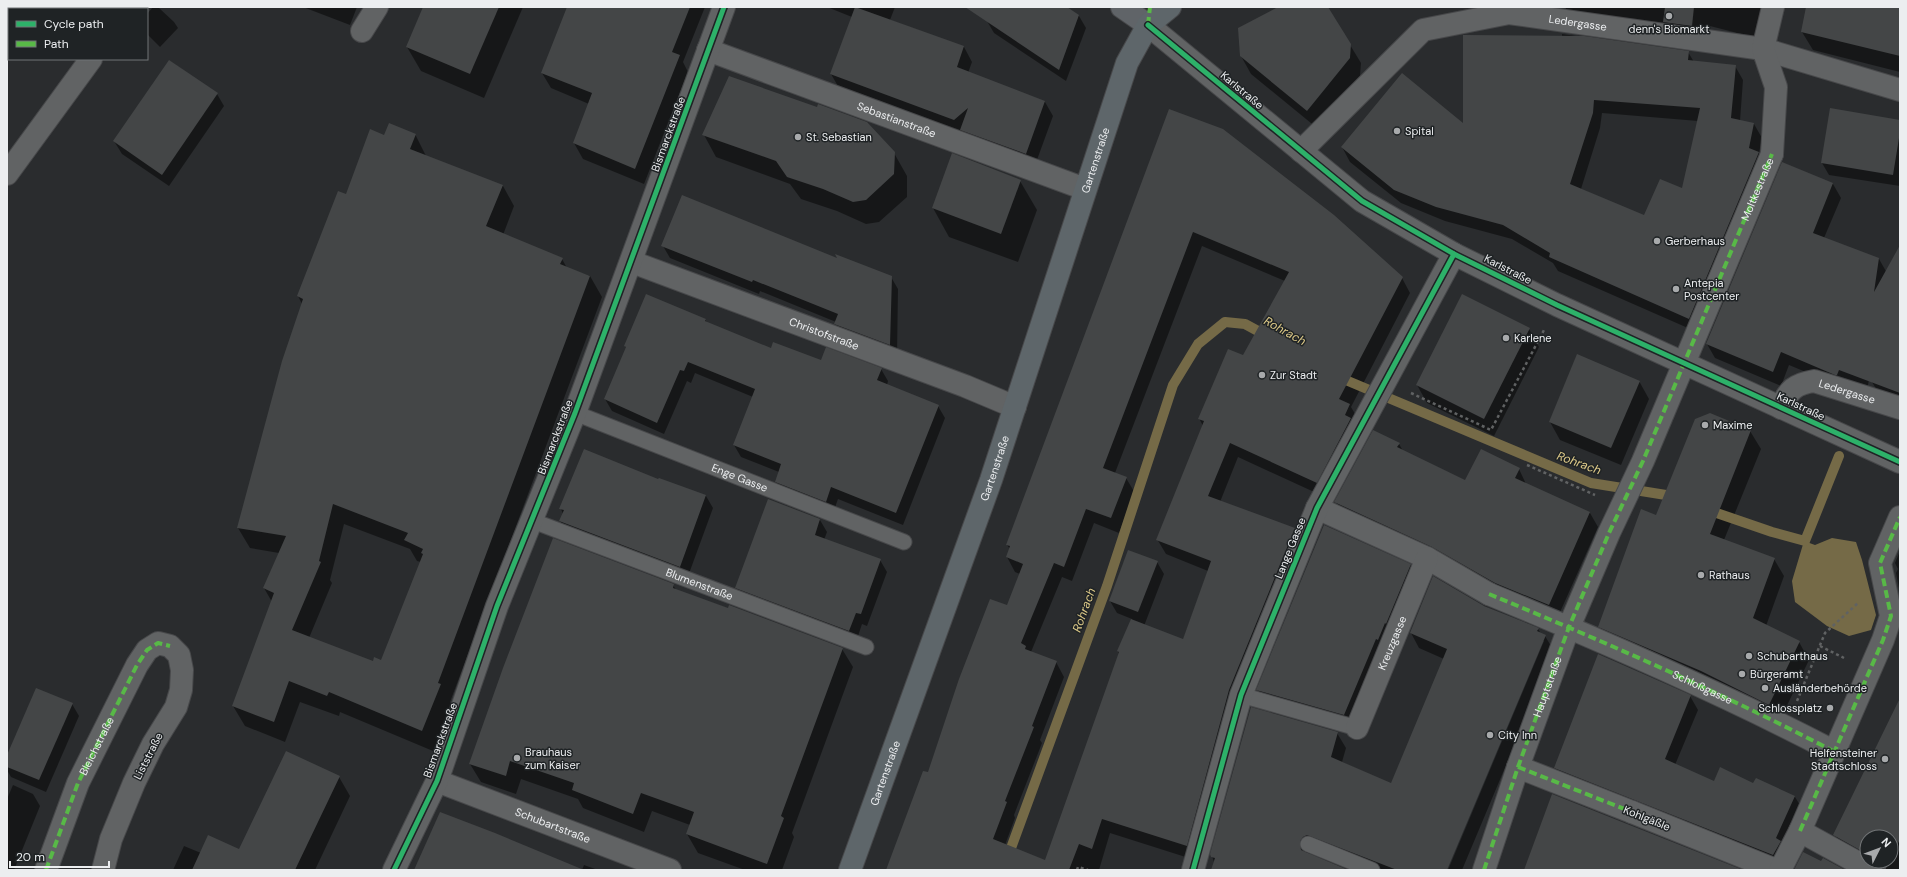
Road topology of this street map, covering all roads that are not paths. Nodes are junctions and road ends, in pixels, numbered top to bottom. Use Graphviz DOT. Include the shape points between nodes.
graph roads {
  1 [pos="377,7"];
  2 [pos="724,7"];
  3 [pos="1122,7"];
  4 [pos="1170,7"];
  5 [pos="1773,7"];
  6 [pos="1148,25"];
  7 [pos="362,31"];
  8 [pos="1763,49"];
  9 [pos="708,50"];
  10 [pos="91,60"];
  11 [pos="1900,90"];
  12 [pos="1301,151"];
  13 [pos="7,174"];
  14 [pos="1084,189"];
  15 [pos="1454,254"];
  16 [pos="632,262"];
  17 [pos="1683,363"];
  18 [pos="1015,407"];
  19 [pos="1781,408"];
  20 [pos="1900,408"];
  21 [pos="575,413"];
  22 [pos="1900,462"];
  23 [pos="1317,508"];
  24 [pos="1900,517"];
  25 [pos="533,521"];
  26 [pos="904,542"];
  27 [pos="1427,558"];
  28 [pos="1569,627"];
  29 [pos="170,646"];
  30 [pos="866,647"];
  31 [pos="1241,695"];
  32 [pos="1357,728"];
  33 [pos="1833,751"];
  34 [pos="1518,767"];
  35 [pos="437,781"];
  36 [pos="1800,831"];
  37 [pos="1308,844"];
  38 [pos="46,870"];
  39 [pos="103,870"];
  40 [pos="394,870"];
  41 [pos="670,870"];
  42 [pos="850,870"];
  43 [pos="1193,870"];
  44 [pos="1372,870"];
  45 [pos="1484,870"];
  46 [pos="1776,870"];
  47 [pos="1780,870"];
  48 [pos="1871,870"];
  1 -- 7 [label="street"];
  2 -- 9 [label="street, Bismarckstraße"];
  3 -- 6 [label="main road, Karlstraße"];
  4 -- 6 [label="main road"];
  5 -- 8 [label="street"];
  6 -- 12 [label="street, Karlstraße"];
  6 -- 14 [label="main road, Gartenstraße" via="1127,63"];
  8 -- 11 [label="street, Ledergasse"];
  8 -- 12 [label="street, Ledergasse" via="1509,13 1423,30"];
  8 -- 17 [label="street, Moltkestraße" via="1776,87 1772,154"];
  9 -- 14 [label="street, Sebastianstraße"];
  9 -- 16 [label="street, Bismarckstraße"];
  10 -- 13 [label="street"];
  12 -- 15 [label="street, Karlstraße" via="1362,201"];
  14 -- 18 [label="main road, Gartenstraße"];
  15 -- 17 [label="street, Karlstraße"];
  15 -- 23 [label="street, Lange Gasse"];
  16 -- 18 [label="street, Christofstraße"];
  16 -- 21 [label="street, Bismarckstraße"];
  17 -- 19 [label="street, Karlstraße"];
  17 -- 28 [label="street, Hauptstraße" via="1643,461 1609,532"];
  18 -- 42 [label="main road, Gartenstraße"];
  19 -- 20 [label="street, Ledergasse" via="1793,389 1801,383 1814,381"];
  19 -- 22 [label="street, Karlstraße"];
  21 -- 25 [label="street, Bismarckstraße"];
  21 -- 26 [label="lane, Enge Gasse"];
  23 -- 27 [label="street"];
  23 -- 31 [label="street, Lange Gasse"];
  24 -- 33 [label="street" via="1880,563 1891,616 1883,640"];
  25 -- 30 [label="lane, Blumenstraße"];
  25 -- 35 [label="street, Bismarckstraße" via="497,606"];
  27 -- 28 [label="street" via="1489,594"];
  27 -- 32 [label="street, Kreuzgasse"];
  28 -- 33 [label="street, Schloßgasse" via="1786,726"];
  28 -- 34 [label="street, Hauptstraße"];
  29 -- 38 [label="street, Bleichstraße" via="158,643 148,650 136,665 78,783"];
  29 -- 39 [label="street, Liststraße" via="179,656 182,670 181,690 176,707 153,744 134,783 111,840"];
  31 -- 32 [label="lane"];
  31 -- 43 [label="street, Lange Gasse"];
  33 -- 36 [label="street"];
  34 -- 45 [label="street, Hauptstraße"];
  34 -- 46 [label="street, Kohlgäßle"];
  35 -- 40 [label="street, Bismarckstraße"];
  35 -- 41 [label="street, Schubartstraße"];
  36 -- 47 [label="street"];
  36 -- 48 [label="street"];
  37 -- 44 [label="lane"];
}
